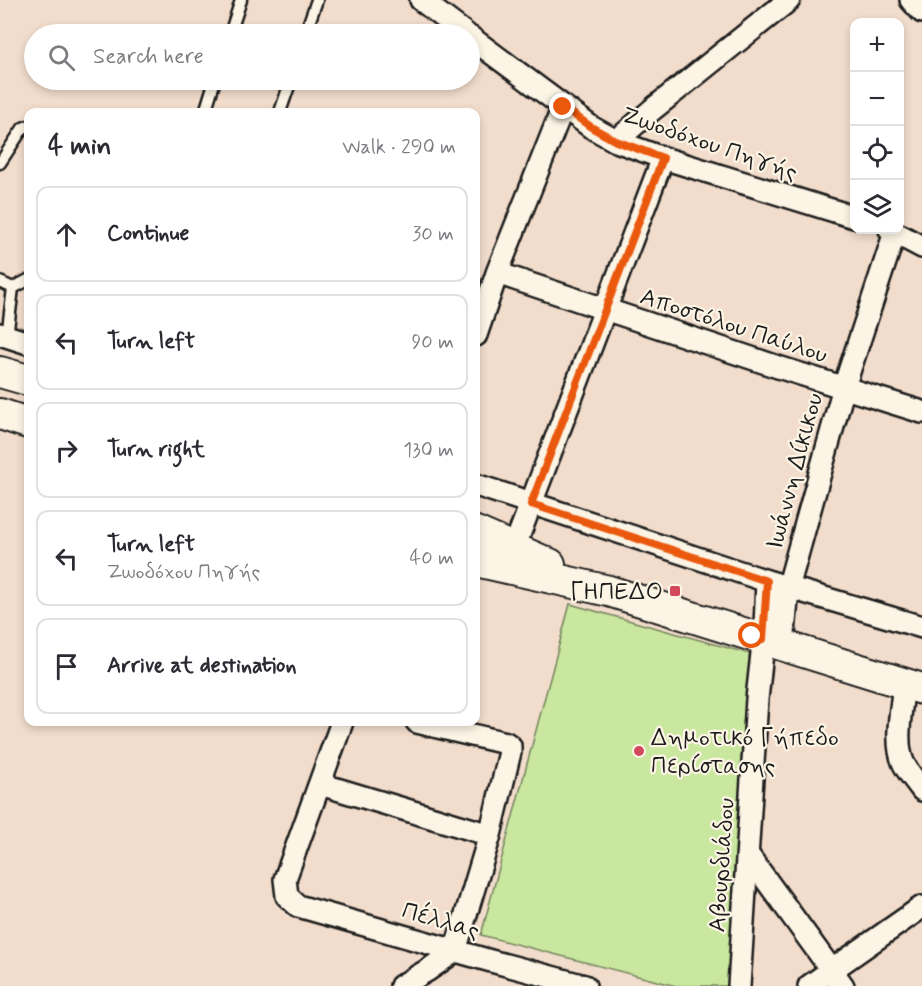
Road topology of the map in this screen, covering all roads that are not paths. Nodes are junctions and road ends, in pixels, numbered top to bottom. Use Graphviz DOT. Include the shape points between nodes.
graph roads {
  1 [pos="241,0"];
  2 [pos="316,0"];
  3 [pos="421,0"];
  4 [pos="789,0"];
  5 [pos="911,0"];
  6 [pos="922,12"];
  7 [pos="233,24"];
  8 [pos="308,24"];
  9 [pos="452,24"];
  10 [pos="480,45"];
  11 [pos="212,90"];
  12 [pos="288,90"];
  13 [pos="563,107"];
  14 [pos="206,108"];
  15 [pos="281,108"];
  16 [pos="24,128"];
  17 [pos="616,141"];
  18 [pos="663,158"];
  19 [pos="0,163"];
  20 [pos="850,215"];
  21 [pos="892,234"];
  22 [pos="898,234"];
  23 [pos="922,247"];
  24 [pos="497,273"];
  25 [pos="0,282"];
  26 [pos="24,282"];
  27 [pos="13,288"];
  28 [pos="604,310"];
  29 [pos="480,323"];
  30 [pos="4,336"];
  31 [pos="24,342"];
  32 [pos="0,372"];
  33 [pos="24,379"];
  34 [pos="844,387"];
  35 [pos="922,412"];
  36 [pos="0,414"];
  37 [pos="24,422"];
  38 [pos="480,486"];
  39 [pos="531,504"];
  40 [pos="480,534"];
  41 [pos="514,548"];
  42 [pos="480,562"];
  43 [pos="767,581"];
  44 [pos="789,588"];
  45 [pos="609,591"];
  46 [pos="922,627"];
  47 [pos="773,642"];
  48 [pos="913,686"];
  49 [pos="341,726"];
  50 [pos="434,726"];
  51 [pos="320,784"];
  52 [pos="922,790"];
  53 [pos="490,835"];
  54 [pos="748,855"];
  55 [pos="922,908"];
  56 [pos="455,951"];
  57 [pos="838,978"];
  58 [pos="401,986"];
  59 [pos="585,986"];
  60 [pos="739,986"];
  61 [pos="808,986"];
  1 -- 7 [label="lane"];
  2 -- 8 [label="lane"];
  3 -- 9 [label="street, Ζωοδόχου Πηγής"];
  4 -- 17 [label="street"];
  5 -- 6 [label="street"];
  10 -- 13 [label="street, Ζωοδόχου Πηγής"];
  11 -- 14 [label="lane"];
  12 -- 15 [label="lane"];
  13 -- 17 [label="street, Ζωοδόχου Πηγής"];
  13 -- 24 [label="street"];
  16 -- 19 [label="lane"];
  17 -- 18 [label="street, Ζωοδόχου Πηγής"];
  18 -- 20 [label="street, Ζωοδόχου Πηγής"];
  18 -- 28 [label="street"];
  21 -- 34 [label="street, Ιωάννη Δίκικου"];
  22 -- 23 [label="street"];
  24 -- 28 [label="street, Αποστόλου Παύλου"];
  24 -- 29 [label="street"];
  25 -- 27 [label="lane"];
  26 -- 27 [label="lane"];
  27 -- 30 [label="lane"];
  28 -- 34 [label="street, Αποστόλου Παύλου"];
  28 -- 39 [label="street"];
  30 -- 31 [label="street"];
  32 -- 33 [label="main road"];
  34 -- 35 [label="street, Αποστόλου Παύλου"];
  34 -- 44 [label="street, Ιωάννη Δίκικου"];
  36 -- 37 [label="main road"];
  38 -- 39 [label="street"];
  39 -- 41 [label="street"];
  39 -- 43 [label="street"];
  40 -- 41 [label="main road"];
  41 -- 45 [label="main road"];
  42 -- 45 [label="main road"];
  43 -- 44 [label="street"];
  43 -- 47 [label="street"];
  44 -- 46 [label="street"];
  44 -- 47 [label="street, Ιωάννη Δίκικου"];
  45 -- 47 [label="main road"];
  47 -- 48 [label="main road"];
  47 -- 54 [label="street, Αβουρδιάδου" via="757,699"];
  48 -- 52 [label="street" via="899,730 900,750 903,762"];
  49 -- 51 [label="street"];
  50 -- 53 [label="street" via="510,746"];
  51 -- 53 [label="street"];
  51 -- 56 [label="street, Πέλλας" via="285,879 287,896 298,906"];
  53 -- 56 [label="street"];
  54 -- 57 [label="street"];
  54 -- 60 [label="street, Αβουρδιάδου"];
  55 -- 57 [label="street"];
  56 -- 58 [label="street"];
  56 -- 59 [label="street, Πέλλας"];
  57 -- 61 [label="street"];
}
